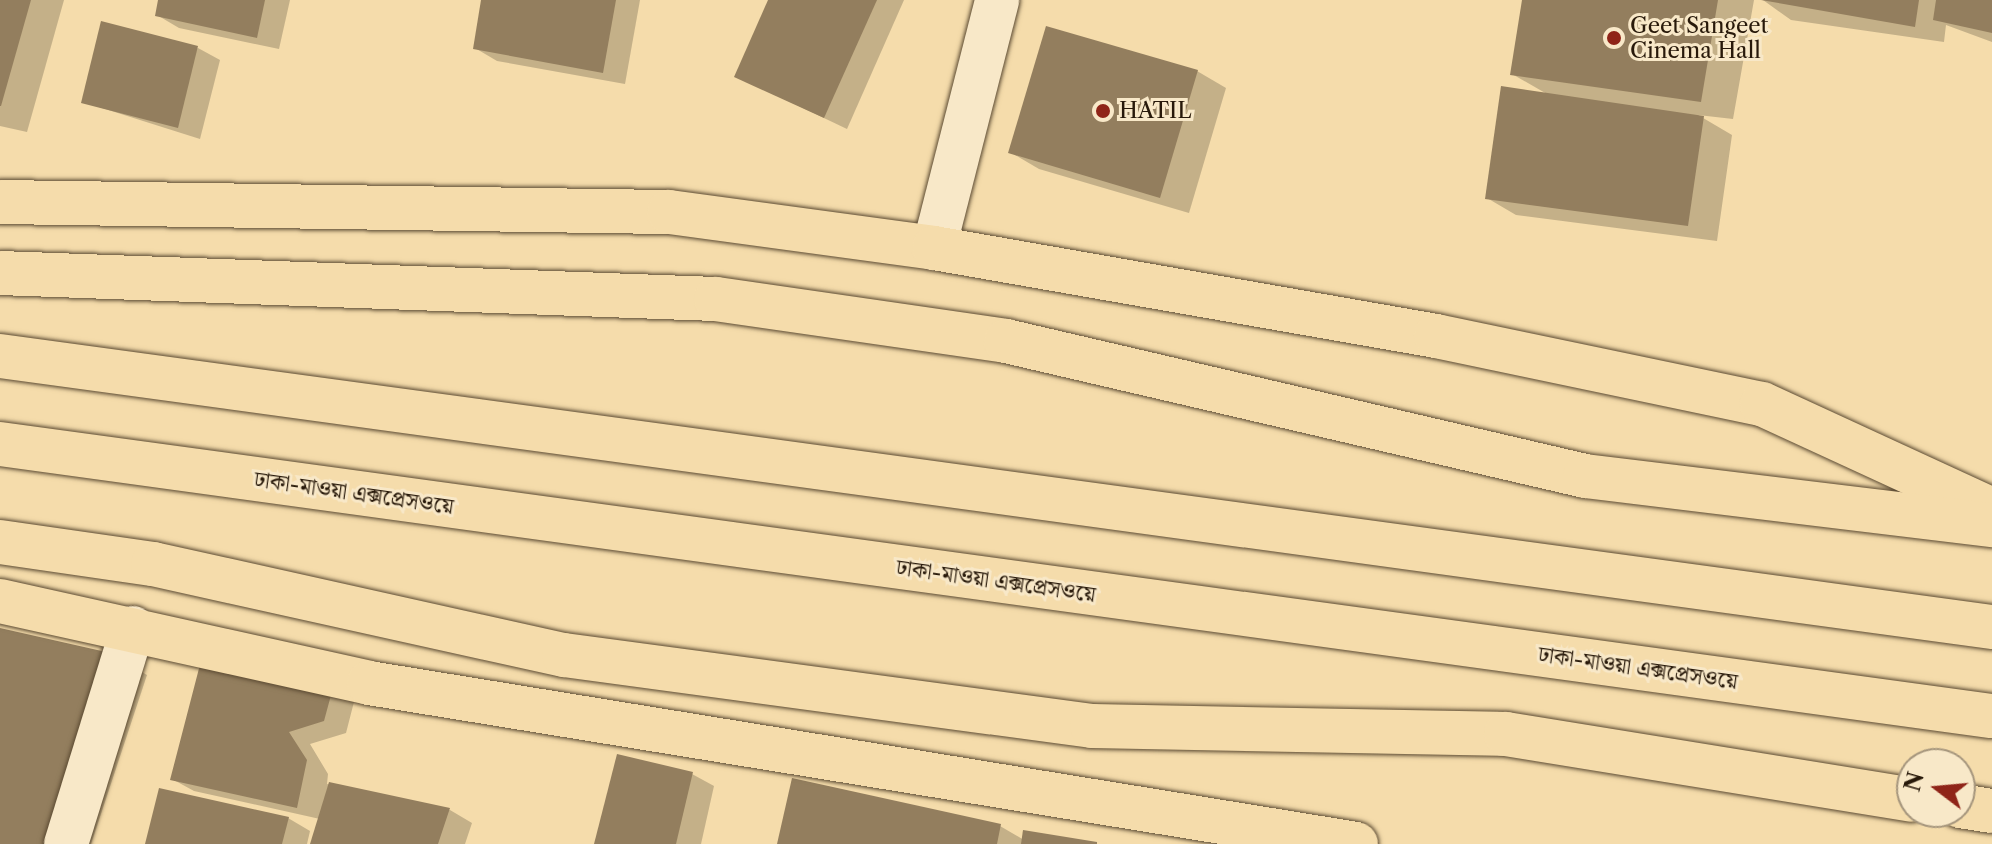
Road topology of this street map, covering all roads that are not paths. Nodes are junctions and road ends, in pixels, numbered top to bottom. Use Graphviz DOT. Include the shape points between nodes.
graph roads {
  1 [pos="997,0"];
  2 [pos="0,202"];
  3 [pos="934,248"];
  4 [pos="0,273"];
  5 [pos="0,356"];
  6 [pos="0,444"];
  7 [pos="1992,510"];
  8 [pos="1992,525"];
  9 [pos="0,542"];
  10 [pos="0,601"];
  11 [pos="1992,627"];
  12 [pos="133,628"];
  13 [pos="1992,716"];
  14 [pos="1896,797"];
  15 [pos="1206,833"];
  16 [pos="66,844"];
  17 [pos="1356,844"];
  1 -- 3 [label="street"];
  2 -- 3 [label="highway" via="669,212"];
  3 -- 7 [label="highway" via="1436,336 1762,404"];
  4 -- 8 [label="highway" via="716,299 1006,341 1585,476"];
  5 -- 11 [label="highway"];
  6 -- 13 [label="highway, ঢাকা-মাওয়া এক্সপ্রেসওয়ে"];
  9 -- 14 [label="highway" via="153,564 564,655 1092,726 1506,734"];
  10 -- 12 [label="highway"];
  12 -- 15 [label="highway" via="400,688"];
  12 -- 16 [label="street"];
  15 -- 17 [label="highway"];
}
